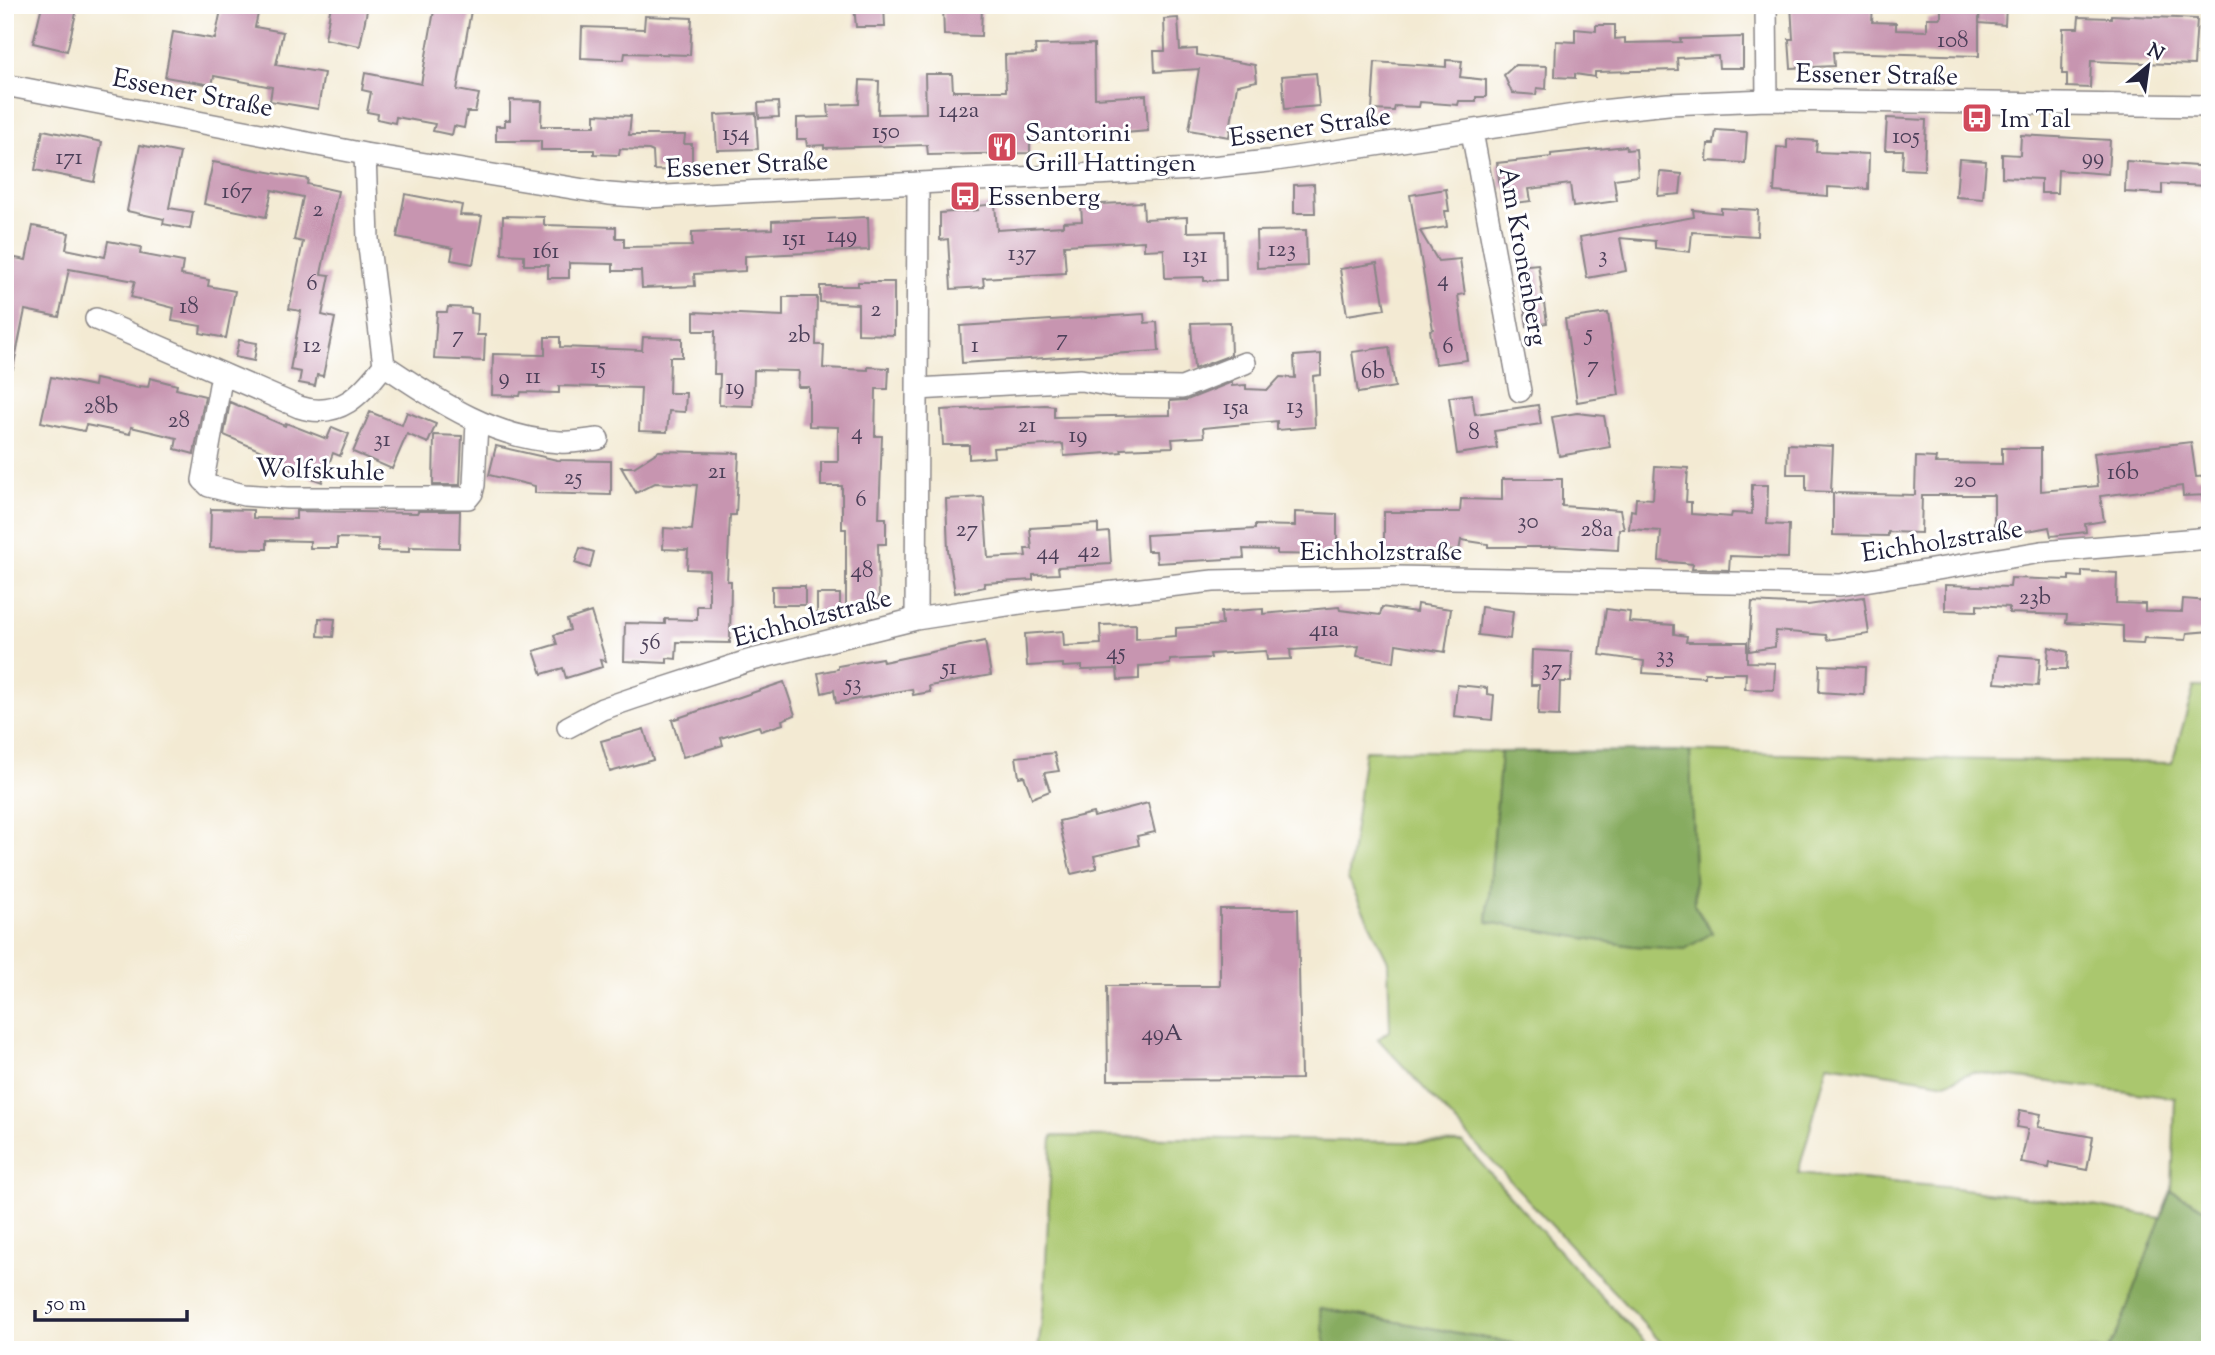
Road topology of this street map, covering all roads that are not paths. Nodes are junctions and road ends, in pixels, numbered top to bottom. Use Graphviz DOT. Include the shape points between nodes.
graph roads {
  1 [pos="1766,5"];
  2 [pos="5,85"];
  3 [pos="1767,100"];
  4 [pos="2210,106"];
  5 [pos="1472,132"];
  6 [pos="365,154"];
  7 [pos="918,183"];
  8 [pos="96,319"];
  9 [pos="1245,363"];
  10 [pos="384,365"];
  11 [pos="222,374"];
  12 [pos="917,389"];
  13 [pos="1520,391"];
  14 [pos="477,422"];
  15 [pos="598,439"];
  16 [pos="2210,538"];
  17 [pos="916,619"];
  18 [pos="568,727"];
  1 -- 3 [label="street"];
  2 -- 6 [label="street, Essener Straße"];
  3 -- 4 [label="street, Essener Straße"];
  3 -- 5 [label="street, Essener Straße" via="1601,111"];
  5 -- 7 [label="street, Essener Straße" via="1192,169"];
  5 -- 13 [label="street, Am Kronenberg"];
  6 -- 7 [label="street, Essener Straße" via="647,197"];
  6 -- 10 [label="street" via="368,239"];
  7 -- 12 [label="street"];
  8 -- 11 [label="street"];
  9 -- 12 [label="street" via="1182,388 1118,387 1081,380"];
  10 -- 11 [label="street" via="345,405 318,411"];
  10 -- 14 [label="street"];
  11 -- 14 [label="street, Wolfskuhle" via="203,480 209,486 244,495 468,498 474,485"];
  12 -- 17 [label="street"];
  14 -- 15 [label="street" via="542,440"];
  16 -- 17 [label="street, Eichholzstraße" via="2041,552 1840,585 1395,578 1213,582"];
  17 -- 18 [label="street, Eichholzstraße" via="748,662 602,709"];
}
